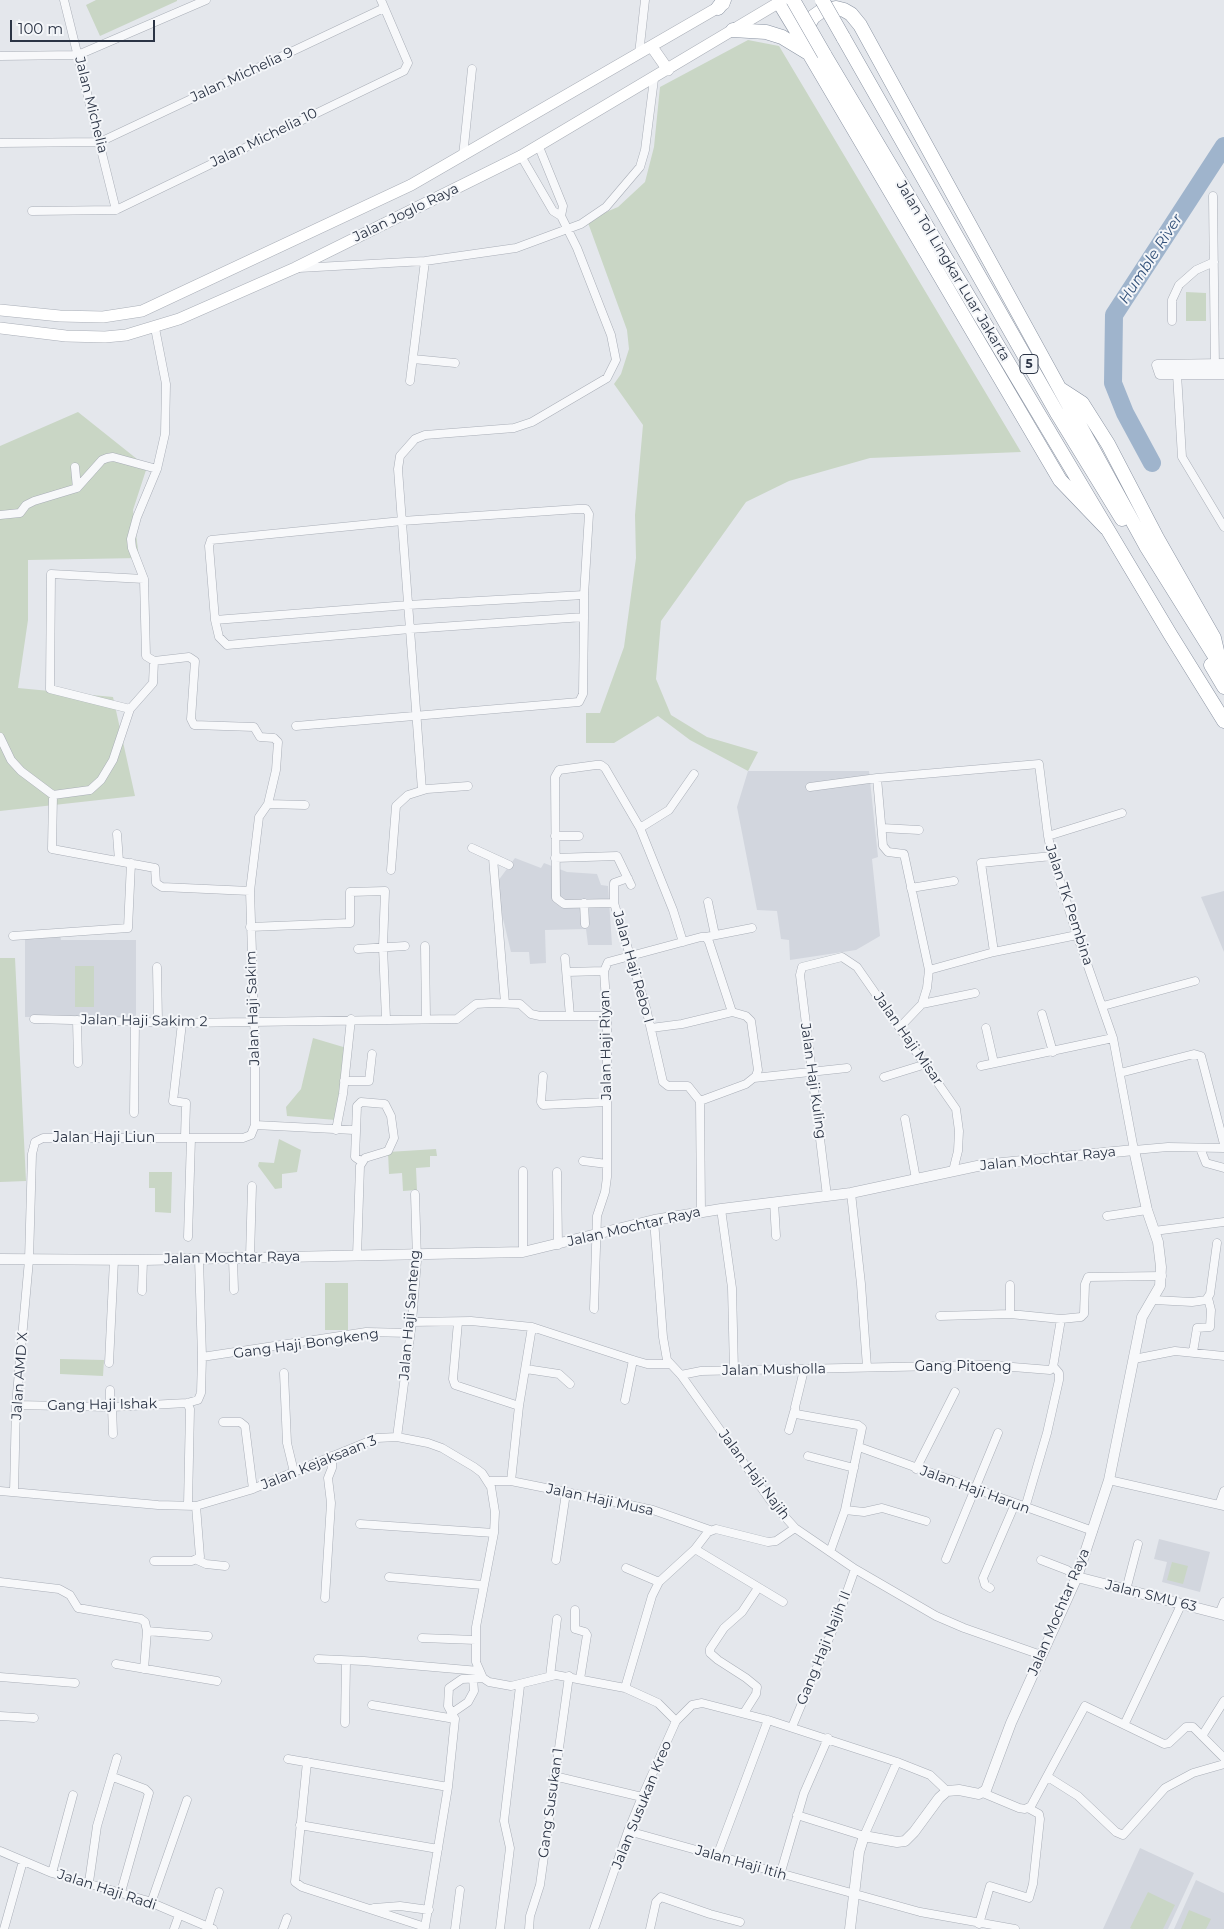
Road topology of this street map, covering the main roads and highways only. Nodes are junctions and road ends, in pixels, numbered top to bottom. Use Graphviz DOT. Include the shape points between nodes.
graph roads {
  1 [pos="730,0"];
  2 [pos="822,0"];
  3 [pos="842,0"];
  4 [pos="785,1"];
  5 [pos="721,4"];
  6 [pos="852,7"];
  7 [pos="733,30"];
  8 [pos="652,47"];
  9 [pos="813,52"];
  10 [pos="668,70"];
  11 [pos="170,299"];
  12 [pos="0,310"];
  13 [pos="180,319"];
  14 [pos="0,328"];
  15 [pos="1223,669"];
  16 [pos="1224,687"];
  17 [pos="1224,721"];
  1 -- 5 [label="main road, Jalan Joglo Raya"];
  2 -- 16 [label="highway, Jalan Tol Lingkar Luar Jakarta / 5, bridge" via="1057,412"];
  3 -- 6 [label="highway"];
  4 -- 7 [label="main road, Jalan Joglo Raya"];
  4 -- 9 [label="highway, Jalan Tol Lingkar Luar Jakarta / 5, bridge"];
  5 -- 8 [label="main road, Jalan Joglo Raya"];
  6 -- 9 [label="highway" via="827,9 813,17 805,31"];
  6 -- 15 [label="highway" via="1146,546"];
  7 -- 9 [label="highway" via="766,32"];
  7 -- 10 [label="main road, Jalan Joglo Raya"];
  8 -- 10 [label="main road"];
  8 -- 11 [label="main road, Jalan Joglo Raya" via="411,185"];
  9 -- 17 [label="highway, Jalan Tol Lingkar Luar Jakarta / 5"];
  10 -- 13 [label="main road, Jalan Joglo Raya" via="521,156 295,268"];
  11 -- 12 [label="main road, Jalan Joglo Raya" via="142,311 103,317"];
  11 -- 13 [label="main road"];
  13 -- 14 [label="main road, Jalan Joglo Raya" via="126,335 105,337"];
}
